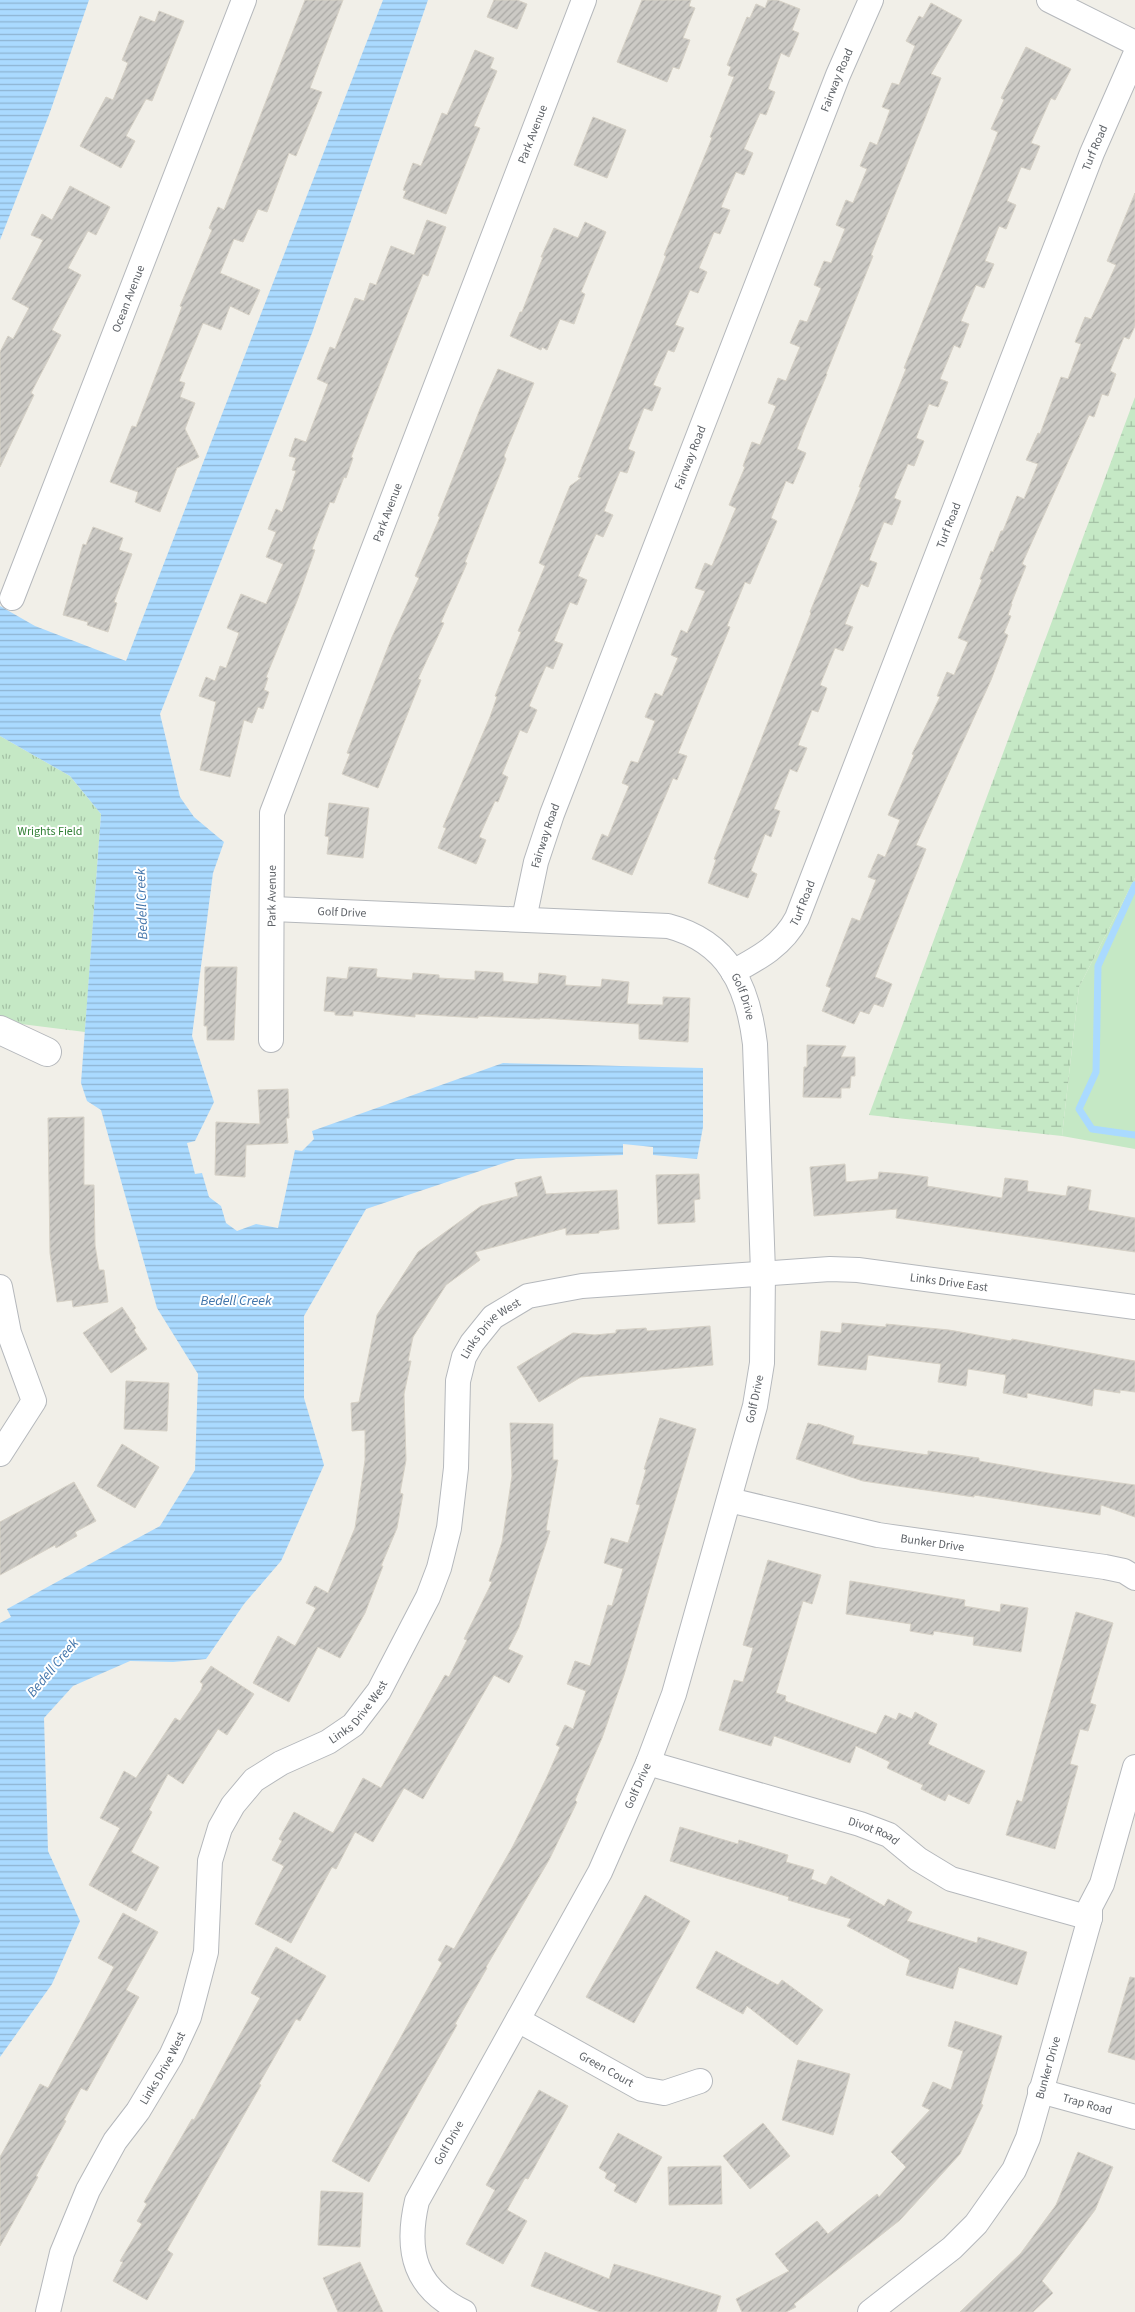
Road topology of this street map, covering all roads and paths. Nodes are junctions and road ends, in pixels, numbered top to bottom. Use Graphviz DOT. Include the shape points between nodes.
graph roads {
  1 [pos="244,0"];
  2 [pos="584,0"];
  3 [pos="871,0"];
  4 [pos="1049,0"];
  5 [pos="1135,43"];
  6 [pos="1135,54"];
  7 [pos="12,598"];
  8 [pos="273,908"];
  9 [pos="524,918"];
  10 [pos="733,972"];
  11 [pos="0,1030"];
  12 [pos="271,1040"];
  13 [pos="47,1052"];
  14 [pos="762,1272"];
  15 [pos="0,1287"];
  16 [pos="1135,1307"];
  17 [pos="0,1454"];
  18 [pos="729,1500"];
  19 [pos="1135,1578"];
  20 [pos="648,1763"];
  21 [pos="1135,1768"];
  22 [pos="1090,1918"];
  23 [pos="518,2020"];
  24 [pos="700,2080"];
  25 [pos="1040,2091"];
  26 [pos="1135,2117"];
  27 [pos="48,2312"];
  28 [pos="464,2312"];
  29 [pos="870,2312"];
  1 -- 7 [label="street, Ocean Avenue"];
  2 -- 8 [label="street, Park Avenue" via="272,812"];
  3 -- 9 [label="street, Fairway Road" via="838,75 552,814 536,862"];
  4 -- 5 [label="street"];
  6 -- 10 [label="street, Turf Road" via="1092,153 796,918 787,934 772,948"];
  8 -- 9 [label="street, Golf Drive"];
  8 -- 12 [label="street, Park Avenue"];
  9 -- 10 [label="street, Golf Drive" via="656,924 679,929 712,947"];
  10 -- 14 [label="street, Golf Drive" via="745,993 752,1016"];
  11 -- 13 [label="street"];
  14 -- 16 [label="street, Links Drive East" via="858,1270"];
  14 -- 18 [label="street, Golf Drive" via="762,1363 755,1406"];
  14 -- 27 [label="street, Links Drive West" via="582,1286 528,1296 493,1317 472,1343 464,1357 458,1381 456,1468 449,1528 428,1597 379,1691 353,1725 328,1742 281,1763 254,1780 232,1805 220,1828 210,1861 206,1952 189,2017 171,2056 138,2110 114,2141 88,2190 62,2253"];
  15 -- 17 [label="street" via="8,1333 34,1401"];
  18 -- 19 [label="street, Bunker Drive" via="878,1535 1105,1567 1124,1571"];
  18 -- 20 [label="street, Golf Drive" via="674,1694"];
  20 -- 22 [label="street, Divot Road" via="860,1824 890,1835 918,1860 951,1879"];
  20 -- 23 [label="street, Golf Drive" via="600,1872"];
  21 -- 22 [label="street, Bunker Drive" via="1102,1884 1090,1907"];
  22 -- 25 [label="street, Bunker Drive"];
  23 -- 24 [label="street, Green Court" via="628,2082 652,2092 676,2091"];
  23 -- 28 [label="street, Golf Drive" via="417,2201 411,2224 413,2256 421,2277 429,2287"];
  25 -- 26 [label="street, Trap Road"];
  25 -- 29 [label="street, Bunker Drive" via="1028,2138 1014,2170 976,2224 952,2248"];
}
